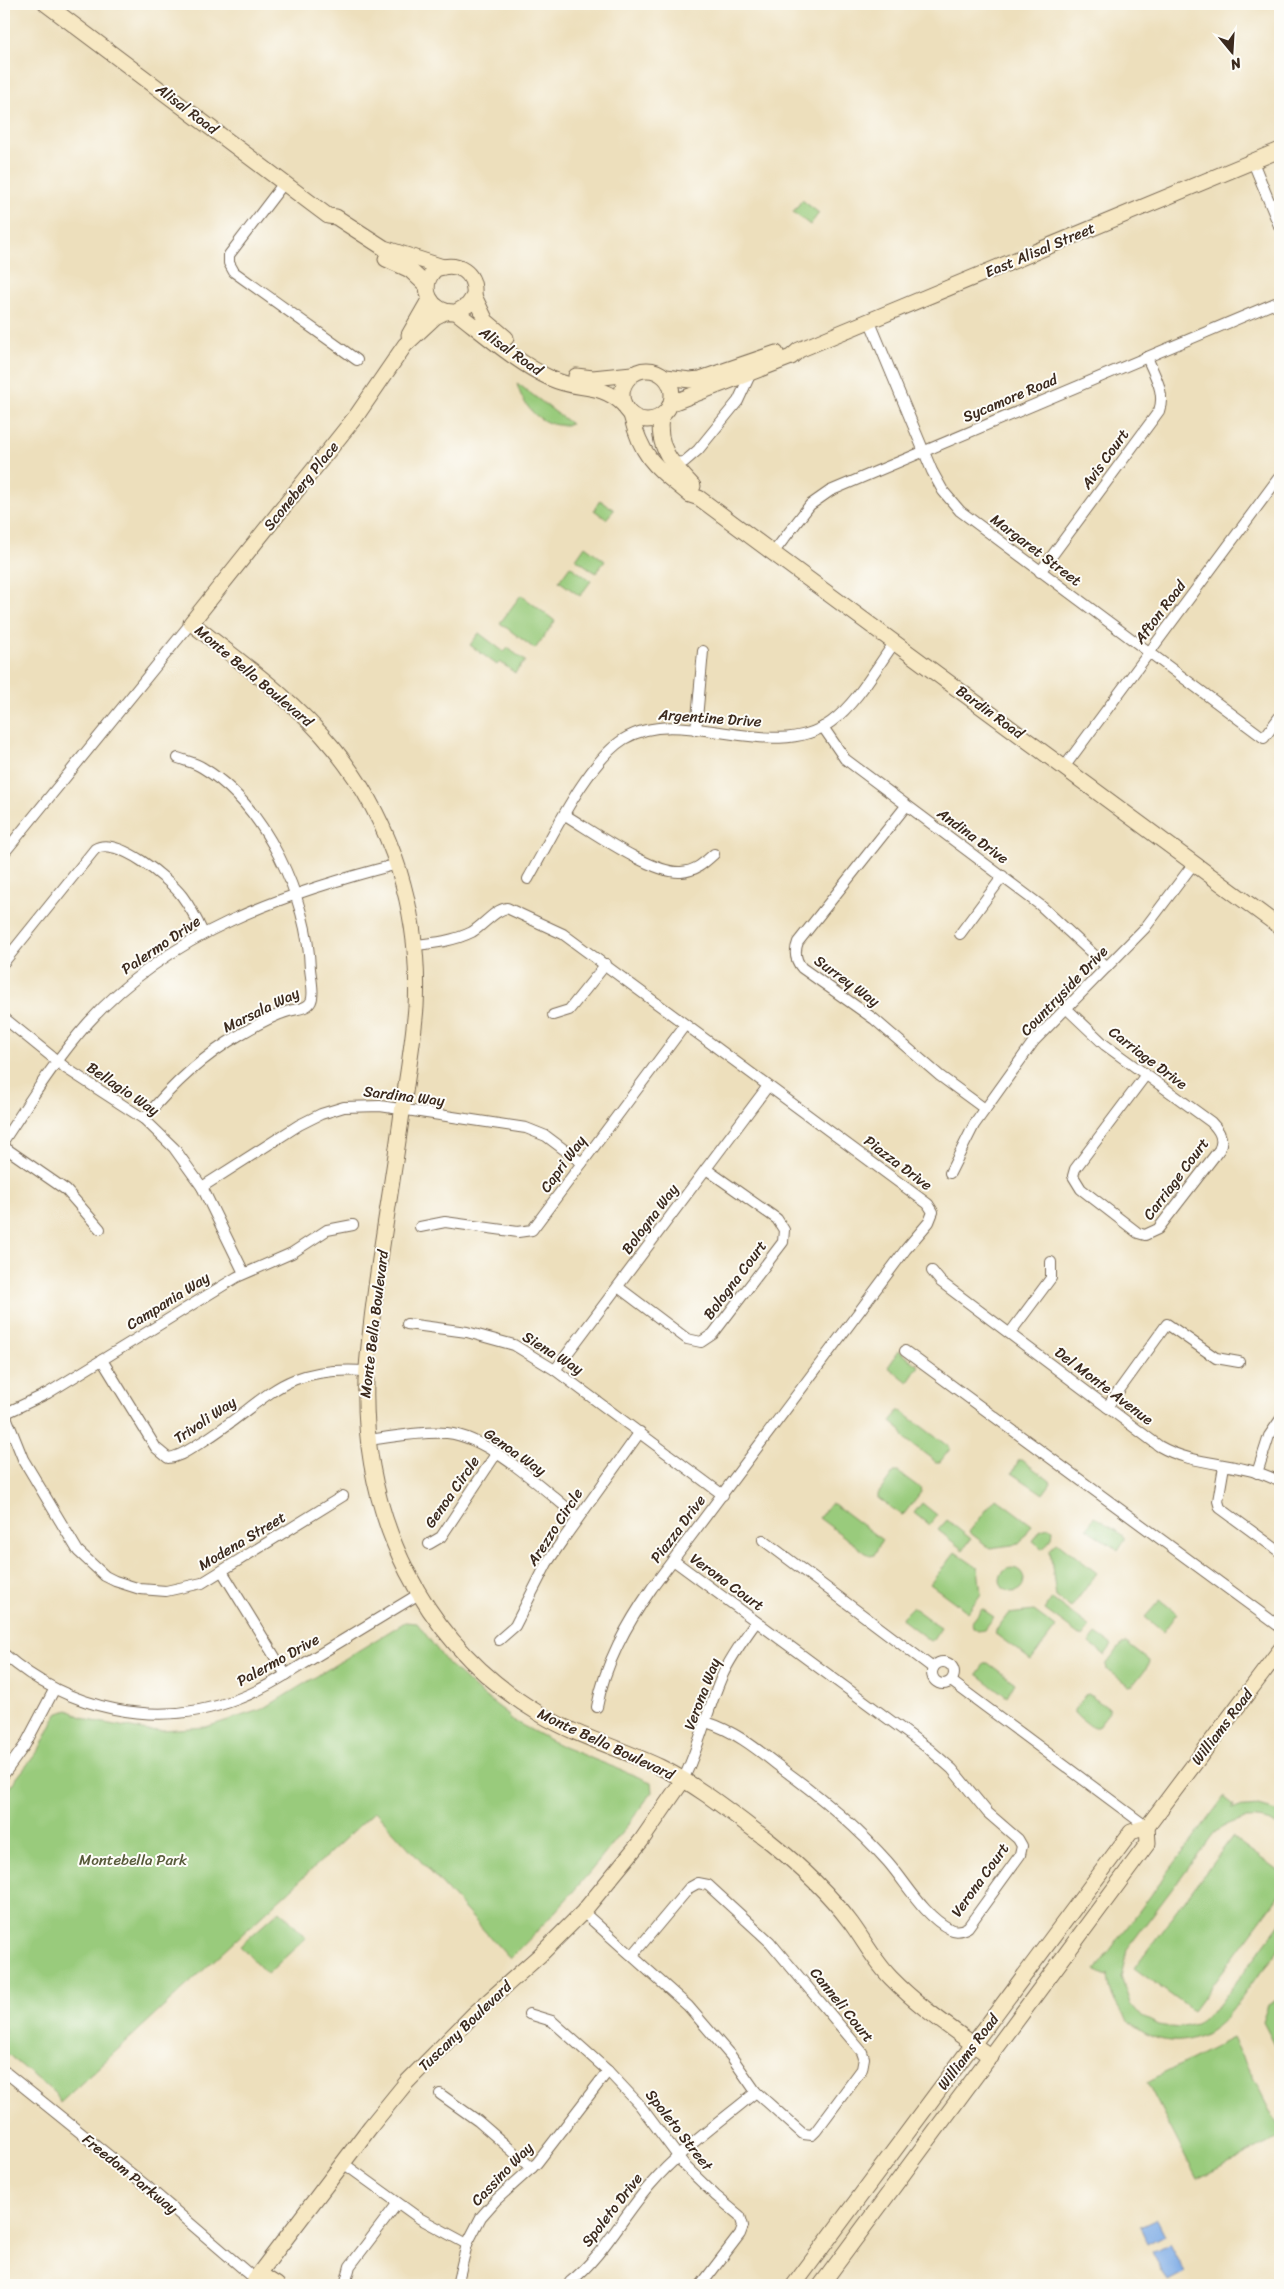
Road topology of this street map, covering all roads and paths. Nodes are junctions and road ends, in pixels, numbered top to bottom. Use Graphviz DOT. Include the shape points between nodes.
graph roads {
  1 [pos="46,4"];
  2 [pos="1280,150"];
  3 [pos="1253,162"];
  4 [pos="284,183"];
  5 [pos="328,216"];
  6 [pos="1280,228"];
  7 [pos="442,266"];
  8 [pos="428,293"];
  9 [pos="474,296"];
  10 [pos="1280,301"];
  11 [pos="451,312"];
  12 [pos="870,322"];
  13 [pos="405,345"];
  14 [pos="799,350"];
  15 [pos="1147,357"];
  16 [pos="357,360"];
  17 [pos="751,372"];
  18 [pos="632,374"];
  19 [pos="666,377"];
  20 [pos="720,384"];
  21 [pos="738,401"];
  22 [pos="672,403"];
  23 [pos="627,410"];
  24 [pos="661,416"];
  25 [pos="924,451"];
  26 [pos="671,463"];
  27 [pos="1280,476"];
  28 [pos="699,498"];
  29 [pos="773,553"];
  30 [pos="1040,572"];
  31 [pos="191,623"];
  32 [pos="895,642"];
  33 [pos="703,652"];
  34 [pos="1148,653"];
  35 [pos="1280,716"];
  36 [pos="823,727"];
  37 [pos="696,730"];
  38 [pos="178,758"];
  39 [pos="1065,766"];
  40 [pos="906,806"];
  41 [pos="565,815"];
  42 [pos="4,853"];
  43 [pos="714,854"];
  44 [pos="1194,863"];
  45 [pos="398,864"];
  46 [pos="1003,876"];
  47 [pos="528,878"];
  48 [pos="296,894"];
  49 [pos="1280,927"];
  50 [pos="203,933"];
  51 [pos="960,934"];
  52 [pos="415,946"];
  53 [pos="4,962"];
  54 [pos="606,964"];
  55 [pos="1107,967"];
  56 [pos="1065,1007"];
  57 [pos="553,1016"];
  58 [pos="4,1018"];
  59 [pos="685,1025"];
  60 [pos="57,1060"];
  61 [pos="1145,1076"];
  62 [pos="768,1086"];
  63 [pos="985,1109"];
  64 [pos="402,1111"];
  65 [pos="144,1119"];
  66 [pos="1216,1127"];
  67 [pos="4,1140"];
  68 [pos="4,1147"];
  69 [pos="582,1162"];
  70 [pos="706,1169"];
  71 [pos="950,1173"];
  72 [pos="202,1187"];
  73 [pos="353,1225"];
  74 [pos="420,1227"];
  75 [pos="100,1229"];
  76 [pos="1051,1262"];
  77 [pos="932,1271"];
  78 [pos="244,1273"];
  79 [pos="618,1287"];
  80 [pos="407,1324"];
  81 [pos="1010,1333"];
  82 [pos="905,1351"];
  83 [pos="102,1360"];
  84 [pos="1239,1362"];
  85 [pos="555,1370"];
  86 [pos="366,1371"];
  87 [pos="1106,1406"];
  88 [pos="4,1414"];
  89 [pos="1280,1420"];
  90 [pos="640,1432"];
  91 [pos="367,1440"];
  92 [pos="496,1454"];
  93 [pos="1224,1466"];
  94 [pos="1257,1473"];
  95 [pos="1280,1482"];
  96 [pos="723,1495"];
  97 [pos="343,1496"];
  98 [pos="578,1517"];
  99 [pos="763,1540"];
  100 [pos="429,1544"];
  101 [pos="1280,1552"];
  102 [pos="673,1560"];
  103 [pos="222,1571"];
  104 [pos="419,1594"];
  105 [pos="756,1622"];
  106 [pos="1280,1627"];
  107 [pos="499,1640"];
  108 [pos="1280,1650"];
  109 [pos="4,1654"];
  110 [pos="933,1668"];
  111 [pos="286,1675"];
  112 [pos="951,1681"];
  113 [pos="54,1690"];
  114 [pos="597,1707"];
  115 [pos="706,1722"];
  116 [pos="4,1774"];
  117 [pos="683,1780"];
  118 [pos="1146,1827"];
  119 [pos="583,1912"];
  120 [pos="632,1956"];
  121 [pos="529,2014"];
  122 [pos="974,2044"];
  123 [pos="991,2057"];
  124 [pos="608,2070"];
  125 [pos="4,2071"];
  126 [pos="756,2092"];
  127 [pos="440,2094"];
  128 [pos="895,2148"];
  129 [pos="678,2157"];
  130 [pos="343,2163"];
  131 [pos="532,2168"];
  132 [pos="397,2204"];
  133 [pos="467,2244"];
  134 [pos="257,2282"];
  135 [pos="570,2282"];
  136 [pos="277,2285"];
  137 [pos="345,2285"];
  138 [pos="458,2285"];
  139 [pos="701,2285"];
  140 [pos="794,2285"];
  141 [pos="805,2285"];
  142 [pos="821,2285"];
  1 -- 4 [label="street, Alisal Road"];
  2 -- 3 [label="street, East Alisal Street"];
  3 -- 6 [label="street"];
  3 -- 12 [label="street, East Alisal Street"];
  4 -- 5 [label="street, Alisal Road"];
  4 -- 16 [label="street" via="229,255 229,263 234,272"];
  5 -- 7 [label="street, Alisal Road" via="336,217 384,248"];
  5 -- 8 [label="street, Alisal Road" via="331,224 351,239 403,266"];
  7 -- 8 [label="street" via="432,273"];
  7 -- 9 [label="street, Alisal Road" via="456,266 466,271 473,283"];
  8 -- 11 [label="street, Alisal Road" via="434,305"];
  8 -- 13 [label="street, Sconeberg Place"];
  9 -- 11 [label="street" via="468,305"];
  9 -- 18 [label="street, Alisal Road" via="480,312 496,330 553,370 593,378"];
  10 -- 15 [label="street, Sycamore Road"];
  11 -- 13 [label="street, Sconeberg Place" via="435,317"];
  11 -- 23 [label="street, Alisal Road" via="542,374 566,384 605,390"];
  12 -- 14 [label="street, East Alisal Street"];
  12 -- 25 [label="street, Margaret Street"];
  13 -- 31 [label="street, Sconeberg Place" via="358,415"];
  14 -- 17 [label="street, East Alisal Street" via="791,357"];
  14 -- 19 [label="street, East Alisal Street" via="788,349 700,379"];
  15 -- 25 [label="street, Sycamore Road"];
  15 -- 30 [label="street, Avis Court" via="1161,391 1158,412"];
  17 -- 20 [label="street, East Alisal Street"];
  17 -- 21 [label="street"];
  18 -- 19 [label="street" via="644,369"];
  18 -- 23 [label="street" via="624,384"];
  19 -- 22 [label="street" via="673,393"];
  20 -- 21 [label="street" via="732,389"];
  20 -- 22 [label="street, East Alisal Street"];
  21 -- 26 [label="street" via="691,458"];
  22 -- 24 [label="street"];
  23 -- 24 [label="street" via="642,420"];
  23 -- 28 [label="street, Bardin Road" via="646,455 690,495"];
  24 -- 26 [label="street, Bardin Road" via="661,440"];
  25 -- 29 [label="street, Sycamore Road" via="822,495 804,512"];
  25 -- 30 [label="street, Margaret Street" via="938,482 954,506"];
  26 -- 28 [label="street, Bardin Road" via="696,489"];
  27 -- 34 [label="street, Afton Road"];
  28 -- 29 [label="street, Bardin Road"];
  29 -- 32 [label="street, Bardin Road"];
  30 -- 34 [label="street, Margaret Street"];
  31 -- 42 [label="street"];
  31 -- 45 [label="street, Monte Bella Boulevard" via="292,705 330,744 367,797"];
  32 -- 36 [label="street, Argentine Drive" via="848,706"];
  32 -- 39 [label="street, Bardin Road"];
  33 -- 37 [label="street"];
  34 -- 35 [label="street, Margaret Street" via="1264,738"];
  34 -- 39 [label="street, Afton Road"];
  36 -- 37 [label="street, Argentine Drive" via="801,736 783,738"];
  36 -- 40 [label="street, Andina Drive" via="845,759"];
  37 -- 41 [label="street, Argentine Drive" via="654,729 625,738 597,763"];
  38 -- 48 [label="street" via="203,767 246,808 276,849"];
  39 -- 44 [label="street, Bardin Road"];
  40 -- 46 [label="street, Andina Drive"];
  40 -- 63 [label="street, Surrey Way" via="798,942 796,958 802,968 874,1019 940,1076"];
  41 -- 43 [label="street" via="648,864 666,870 680,872 697,868"];
  41 -- 47 [label="street, Argentine Drive"];
  44 -- 49 [label="street, Bardin Road"];
  44 -- 55 [label="street, Countryside Drive" via="1145,928"];
  45 -- 48 [label="street, Palermo Drive"];
  45 -- 52 [label="street, Monte Bella Boulevard"];
  46 -- 51 [label="street"];
  46 -- 55 [label="street, Andina Drive" via="1051,914"];
  48 -- 50 [label="street, Palermo Drive" via="253,909"];
  48 -- 65 [label="street, Marsala Way" via="310,958 310,1003 254,1027 205,1058 172,1087"];
  50 -- 53 [label="street" via="183,897 161,875 118,849 104,845 95,849"];
  50 -- 60 [label="street, Palermo Drive" via="124,989 89,1022"];
  52 -- 54 [label="street, Piazza Drive" via="464,936 507,908 563,934"];
  52 -- 64 [label="street, Monte Bella Boulevard" via="416,1006"];
  54 -- 57 [label="street" via="570,1010"];
  54 -- 59 [label="street, Piazza Drive"];
  55 -- 56 [label="street, Countryside Drive"];
  56 -- 61 [label="street, Carriage Drive" via="1092,1034"];
  56 -- 63 [label="street, Countryside Drive" via="1034,1041"];
  58 -- 60 [label="street, Bellagio Way"];
  59 -- 62 [label="street, Piazza Drive"];
  59 -- 69 [label="street, Capri Way"];
  60 -- 65 [label="street, Bellagio Way"];
  60 -- 67 [label="street, Palermo Drive"];
  61 -- 66 [label="street, Carriage Drive"];
  61 -- 66 [label="street, Carriage Court" via="1073,1176 1080,1189 1138,1232 1149,1234 1158,1229 1219,1150 1222,1140"];
  62 -- 70 [label="street, Bologna Way"];
  62 -- 96 [label="street, Piazza Drive" via="928,1204 933,1212 929,1222"];
  63 -- 71 [label="street, Countryside Drive" via="965,1140"];
  64 -- 69 [label="street, Sardina Way" via="526,1128 546,1136"];
  64 -- 72 [label="street, Sardina Way" via="380,1106 355,1106 321,1114"];
  64 -- 86 [label="street, Monte Bella Boulevard"];
  65 -- 72 [label="street, Bellagio Way" via="174,1148"];
  68 -- 75 [label="street" via="66,1190"];
  69 -- 74 [label="street, Capri Way" via="532,1230 518,1232 445,1222"];
  70 -- 79 [label="street, Bologna Way"];
  70 -- 79 [label="street, Bologna Court" via="777,1219 784,1230 783,1242 712,1334 701,1342 687,1339"];
  72 -- 78 [label="street, Bellagio Way"];
  73 -- 78 [label="street, Campania Way" via="327,1230 285,1257"];
  76 -- 81 [label="street" via="1051,1278"];
  77 -- 81 [label="street, Del Monte Avenue" via="941,1282"];
  78 -- 83 [label="street, Campania Way"];
  79 -- 85 [label="street, Bologna Way"];
  80 -- 85 [label="street, Siena Way" via="491,1337 514,1345"];
  81 -- 87 [label="street, Del Monte Avenue"];
  82 -- 106 [label="street"];
  83 -- 86 [label="street, Trivoli Way" via="156,1448 168,1458 178,1456 224,1428 268,1392 293,1378 321,1372"];
  83 -- 88 [label="street, Campania Way" via="36,1400"];
  84 -- 87 [label="street" via="1216,1358 1167,1324"];
  85 -- 90 [label="street, Siena Way"];
  86 -- 91 [label="street, Monte Bella Boulevard"];
  87 -- 93 [label="street, Del Monte Avenue" via="1170,1452"];
  88 -- 103 [label="street, Modena Street" via="22,1459 43,1496 78,1551 96,1569 127,1586 166,1591 202,1583"];
  89 -- 94 [label="street" via="1268,1436"];
  90 -- 96 [label="street, Siena Way"];
  90 -- 98 [label="street, Arezzo Circle"];
  91 -- 92 [label="street, Genoa Way" via="448,1433 475,1441"];
  91 -- 104 [label="street, Monte Bella Boulevard" via="372,1476 384,1519"];
  92 -- 98 [label="street, Genoa Way"];
  92 -- 100 [label="street, Genoa Circle" via="441,1537"];
  93 -- 94 [label="street, Del Monte Avenue"];
  93 -- 101 [label="street" via="1218,1501 1220,1508"];
  94 -- 95 [label="street, Del Monte Avenue"];
  96 -- 102 [label="street, Piazza Drive"];
  97 -- 103 [label="street, Modena Street"];
  98 -- 107 [label="street, Arezzo Circle" via="547,1563 515,1626"];
  99 -- 110 [label="street"];
  102 -- 105 [label="street, Verona Court"];
  102 -- 114 [label="street, Piazza Drive" via="640,1605 622,1638 605,1675"];
  103 -- 111 [label="street"];
  104 -- 111 [label="street, Palermo Drive"];
  104 -- 117 [label="street, Monte Bella Boulevard" via="465,1653 502,1688 530,1708 566,1729"];
  105 -- 115 [label="street, Verona Way" via="723,1674"];
  105 -- 115 [label="street, Verona Court" via="944,1762 988,1813 1018,1838 1022,1846 1020,1855 968,1927 950,1929 923,1904 872,1844 834,1808 742,1738"];
  108 -- 118 [label="street, Williams Road"];
  109 -- 113 [label="street, Palermo Drive"];
  110 -- 112 [label="street" via="932,1676 938,1683"];
  110 -- 112 [label="street" via="943,1662 951,1665 954,1671"];
  111 -- 113 [label="street, Palermo Drive" via="225,1704 164,1714 111,1709"];
  112 -- 118 [label="street"];
  113 -- 116 [label="street" via="25,1745"];
  115 -- 117 [label="street, Verona Way" via="698,1749"];
  117 -- 119 [label="street, Tuscany Boulevard" via="640,1841"];
  117 -- 122 [label="street, Monte Bella Boulevard" via="800,1868 832,1900 891,1978 928,2011"];
  118 -- 122 [label="street, Williams Road" via="1131,1832"];
  118 -- 123 [label="street, Williams Road" via="1148,1843"];
  119 -- 120 [label="street, Canneli Court"];
  119 -- 130 [label="street, Tuscany Boulevard" via="406,2083"];
  120 -- 126 [label="street, Canneli Court" via="702,2020"];
  120 -- 126 [label="street, Canneli Court" via="689,1888 698,1884 708,1885 770,1942 864,2058 862,2069 812,2135 798,2132"];
  121 -- 124 [label="street, Spoleto Street" via="552,2021"];
  122 -- 123 [label="street, Monte Bella Boulevard"];
  122 -- 128 [label="street, Williams Road"];
  123 -- 142 [label="street, Williams Road"];
  124 -- 129 [label="street, Spoleto Street" via="639,2104"];
  124 -- 131 [label="street, Cassino Way"];
  125 -- 134 [label="street, Freedom Parkway" via="149,2188"];
  126 -- 129 [label="street, Spoleto Drive"];
  127 -- 131 [label="street" via="478,2121"];
  128 -- 140 [label="street, Williams Road"];
  128 -- 141 [label="street" via="880,2185"];
  129 -- 135 [label="street, Spoleto Drive" via="649,2186 583,2272"];
  129 -- 139 [label="street, Spoleto Street" via="702,2183 738,2213 742,2222 740,2234"];
  130 -- 132 [label="street"];
  130 -- 134 [label="street, Tuscany Boulevard"];
  131 -- 133 [label="street, Cassino Way" via="488,2208"];
  132 -- 133 [label="street"];
  132 -- 137 [label="street" via="350,2266"];
  133 -- 138 [label="street, Cassino Way"];
  134 -- 136 [label="street, Freedom Parkway" via="266,2278"];
}
